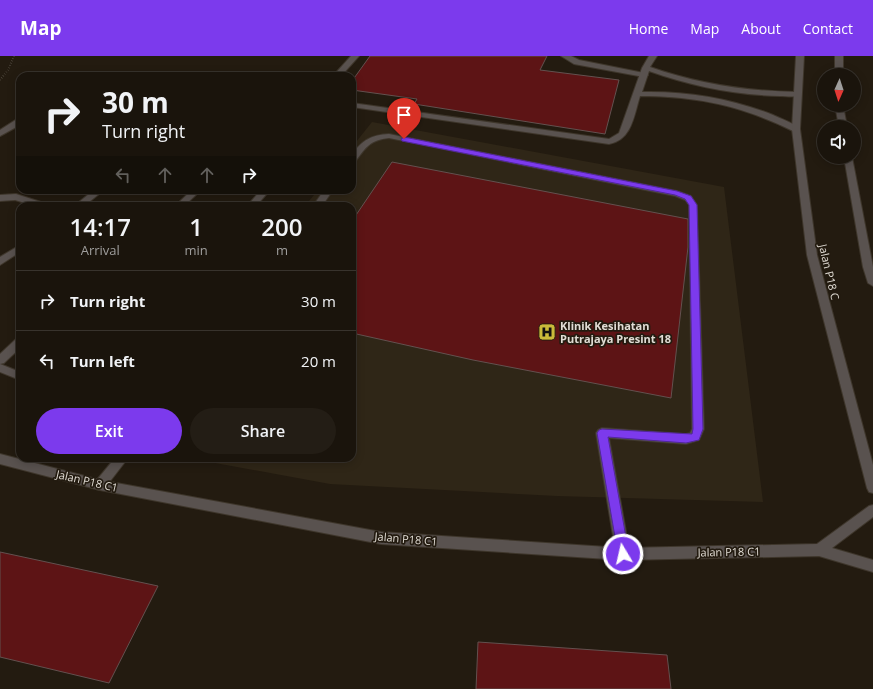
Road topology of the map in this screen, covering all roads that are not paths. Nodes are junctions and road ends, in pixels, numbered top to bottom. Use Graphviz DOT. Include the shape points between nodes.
graph roads {
  1 [pos="355,56"];
  2 [pos="565,56"];
  3 [pos="652,56"];
  4 [pos="800,56"];
  5 [pos="839,56"];
  6 [pos="839,68"];
  7 [pos="341,72"];
  8 [pos="645,72"];
  9 [pos="637,94"];
  10 [pos="797,94"];
  11 [pos="356,107"];
  12 [pos="16,124"];
  13 [pos="796,129"];
  14 [pos="0,134"];
  15 [pos="356,155"];
  16 [pos="849,164"];
  17 [pos="94,194"];
  18 [pos="192,194"];
  19 [pos="262,194"];
  20 [pos="326,194"];
  21 [pos="0,198"];
  22 [pos="32,202"];
  23 [pos="84,202"];
  24 [pos="184,202"];
  25 [pos="255,202"];
  26 [pos="319,202"];
  27 [pos="16,251"];
  28 [pos="0,262"];
  29 [pos="873,283"];
  30 [pos="16,346"];
  31 [pos="0,360"];
  32 [pos="0,368"];
  33 [pos="16,374"];
  34 [pos="0,459"];
  35 [pos="119,462"];
  36 [pos="100,485"];
  37 [pos="873,488"];
  38 [pos="873,510"];
  39 [pos="820,550"];
  40 [pos="623,554"];
  41 [pos="873,566"];
  1 -- 7 [label="street"];
  2 -- 8 [label="street" via="577,62"];
  3 -- 8 [label="street"];
  4 -- 10 [label="street, Jalan P18 C"];
  5 -- 6 [label="street"];
  8 -- 9 [label="street"];
  8 -- 10 [label="street" via="734,91"];
  9 -- 11 [label="street" via="623,134 614,142"];
  9 -- 13 [label="street" via="671,94 720,100 747,107"];
  10 -- 13 [label="street, Jalan P18 C"];
  12 -- 14 [label="street"];
  13 -- 37 [label="street, Jalan P18 C" via="812,255"];
  15 -- 40 [label="street" via="366,142 375,137 389,136 677,194 688,198 693,205 698,429 695,437 686,439 602,433"];
  16 -- 29 [label="street"];
  17 -- 23 [label="street"];
  18 -- 24 [label="street"];
  19 -- 25 [label="street"];
  20 -- 26 [label="street"];
  21 -- 22 [label="street" via="16,197"];
  27 -- 28 [label="street"];
  30 -- 31 [label="street"];
  32 -- 33 [label="street"];
  34 -- 36 [label="street, Jalan P18 C1"];
  35 -- 36 [label="street"];
  36 -- 40 [label="street, Jalan P18 C1" via="381,538"];
  38 -- 39 [label="street"];
  39 -- 40 [label="street, Jalan P18 C1"];
  39 -- 41 [label="street, Jalan P18 C1"];
}
